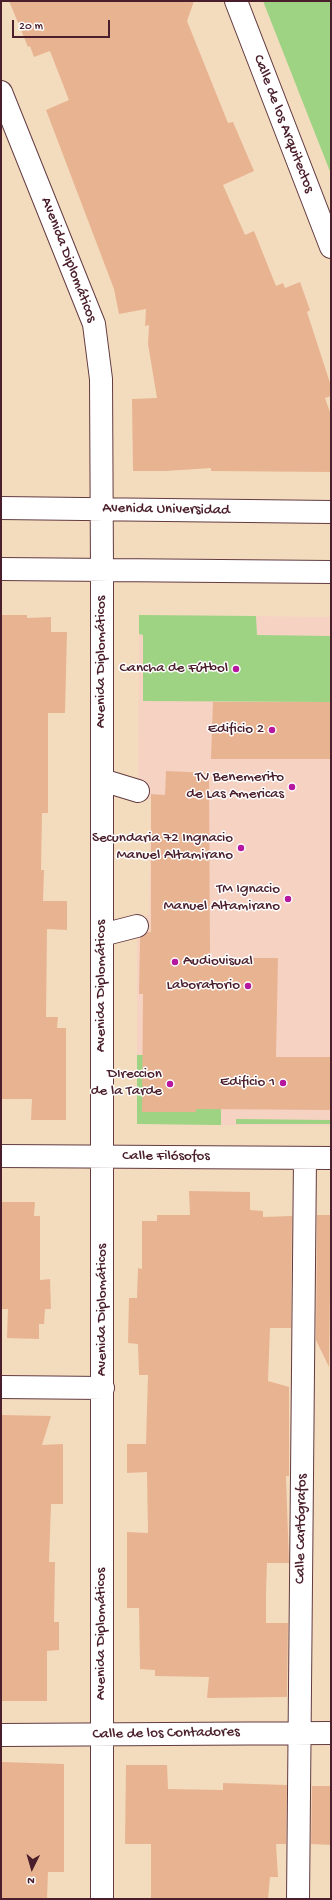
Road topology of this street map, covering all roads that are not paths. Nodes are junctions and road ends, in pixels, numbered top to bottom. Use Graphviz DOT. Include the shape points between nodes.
graph roads {
  1 [pos="236,1"];
  2 [pos="1,92"];
  3 [pos="331,247"];
  4 [pos="1,508"];
  5 [pos="102,509"];
  6 [pos="331,512"];
  7 [pos="1,569"];
  8 [pos="102,570"];
  9 [pos="331,572"];
  10 [pos="102,780"];
  11 [pos="138,791"];
  12 [pos="137,926"];
  13 [pos="102,935"];
  14 [pos="1,1156"];
  15 [pos="102,1157"];
  16 [pos="306,1158"];
  17 [pos="331,1158"];
  18 [pos="1,1387"];
  19 [pos="103,1388"];
  20 [pos="300,1733"];
  21 [pos="331,1733"];
  22 [pos="1,1735"];
  23 [pos="102,1735"];
  24 [pos="102,1899"];
  25 [pos="298,1899"];
  1 -- 3 [label="street, Calle de los Arquitectos"];
  2 -- 5 [label="street, Avenida Diplomáticos" via="94,324 101,379"];
  4 -- 5 [label="street, Avenida Universidad"];
  5 -- 6 [label="street, Avenida Universidad"];
  5 -- 8 [label="street, Avenida Diplomáticos"];
  7 -- 8 [label="street"];
  8 -- 9 [label="street"];
  8 -- 10 [label="street, Avenida Diplomáticos"];
  10 -- 11 [label="street"];
  10 -- 13 [label="street, Avenida Diplomáticos"];
  12 -- 13 [label="street"];
  13 -- 15 [label="street, Avenida Diplomáticos"];
  14 -- 15 [label="street, Calle Filósofos"];
  15 -- 16 [label="street, Calle Filósofos"];
  15 -- 19 [label="street, Avenida Diplomáticos"];
  16 -- 17 [label="street, Calle Filósofos"];
  16 -- 20 [label="street, Calle Cartógrafos"];
  18 -- 19 [label="street"];
  19 -- 23 [label="street, Avenida Diplomáticos"];
  20 -- 21 [label="street, Calle de los Contadores"];
  20 -- 23 [label="street, Calle de los Contadores"];
  20 -- 25 [label="street, Calle Cartógrafos"];
  22 -- 23 [label="street, Calle de los Contadores"];
  23 -- 24 [label="street, Avenida Diplomáticos"];
}
